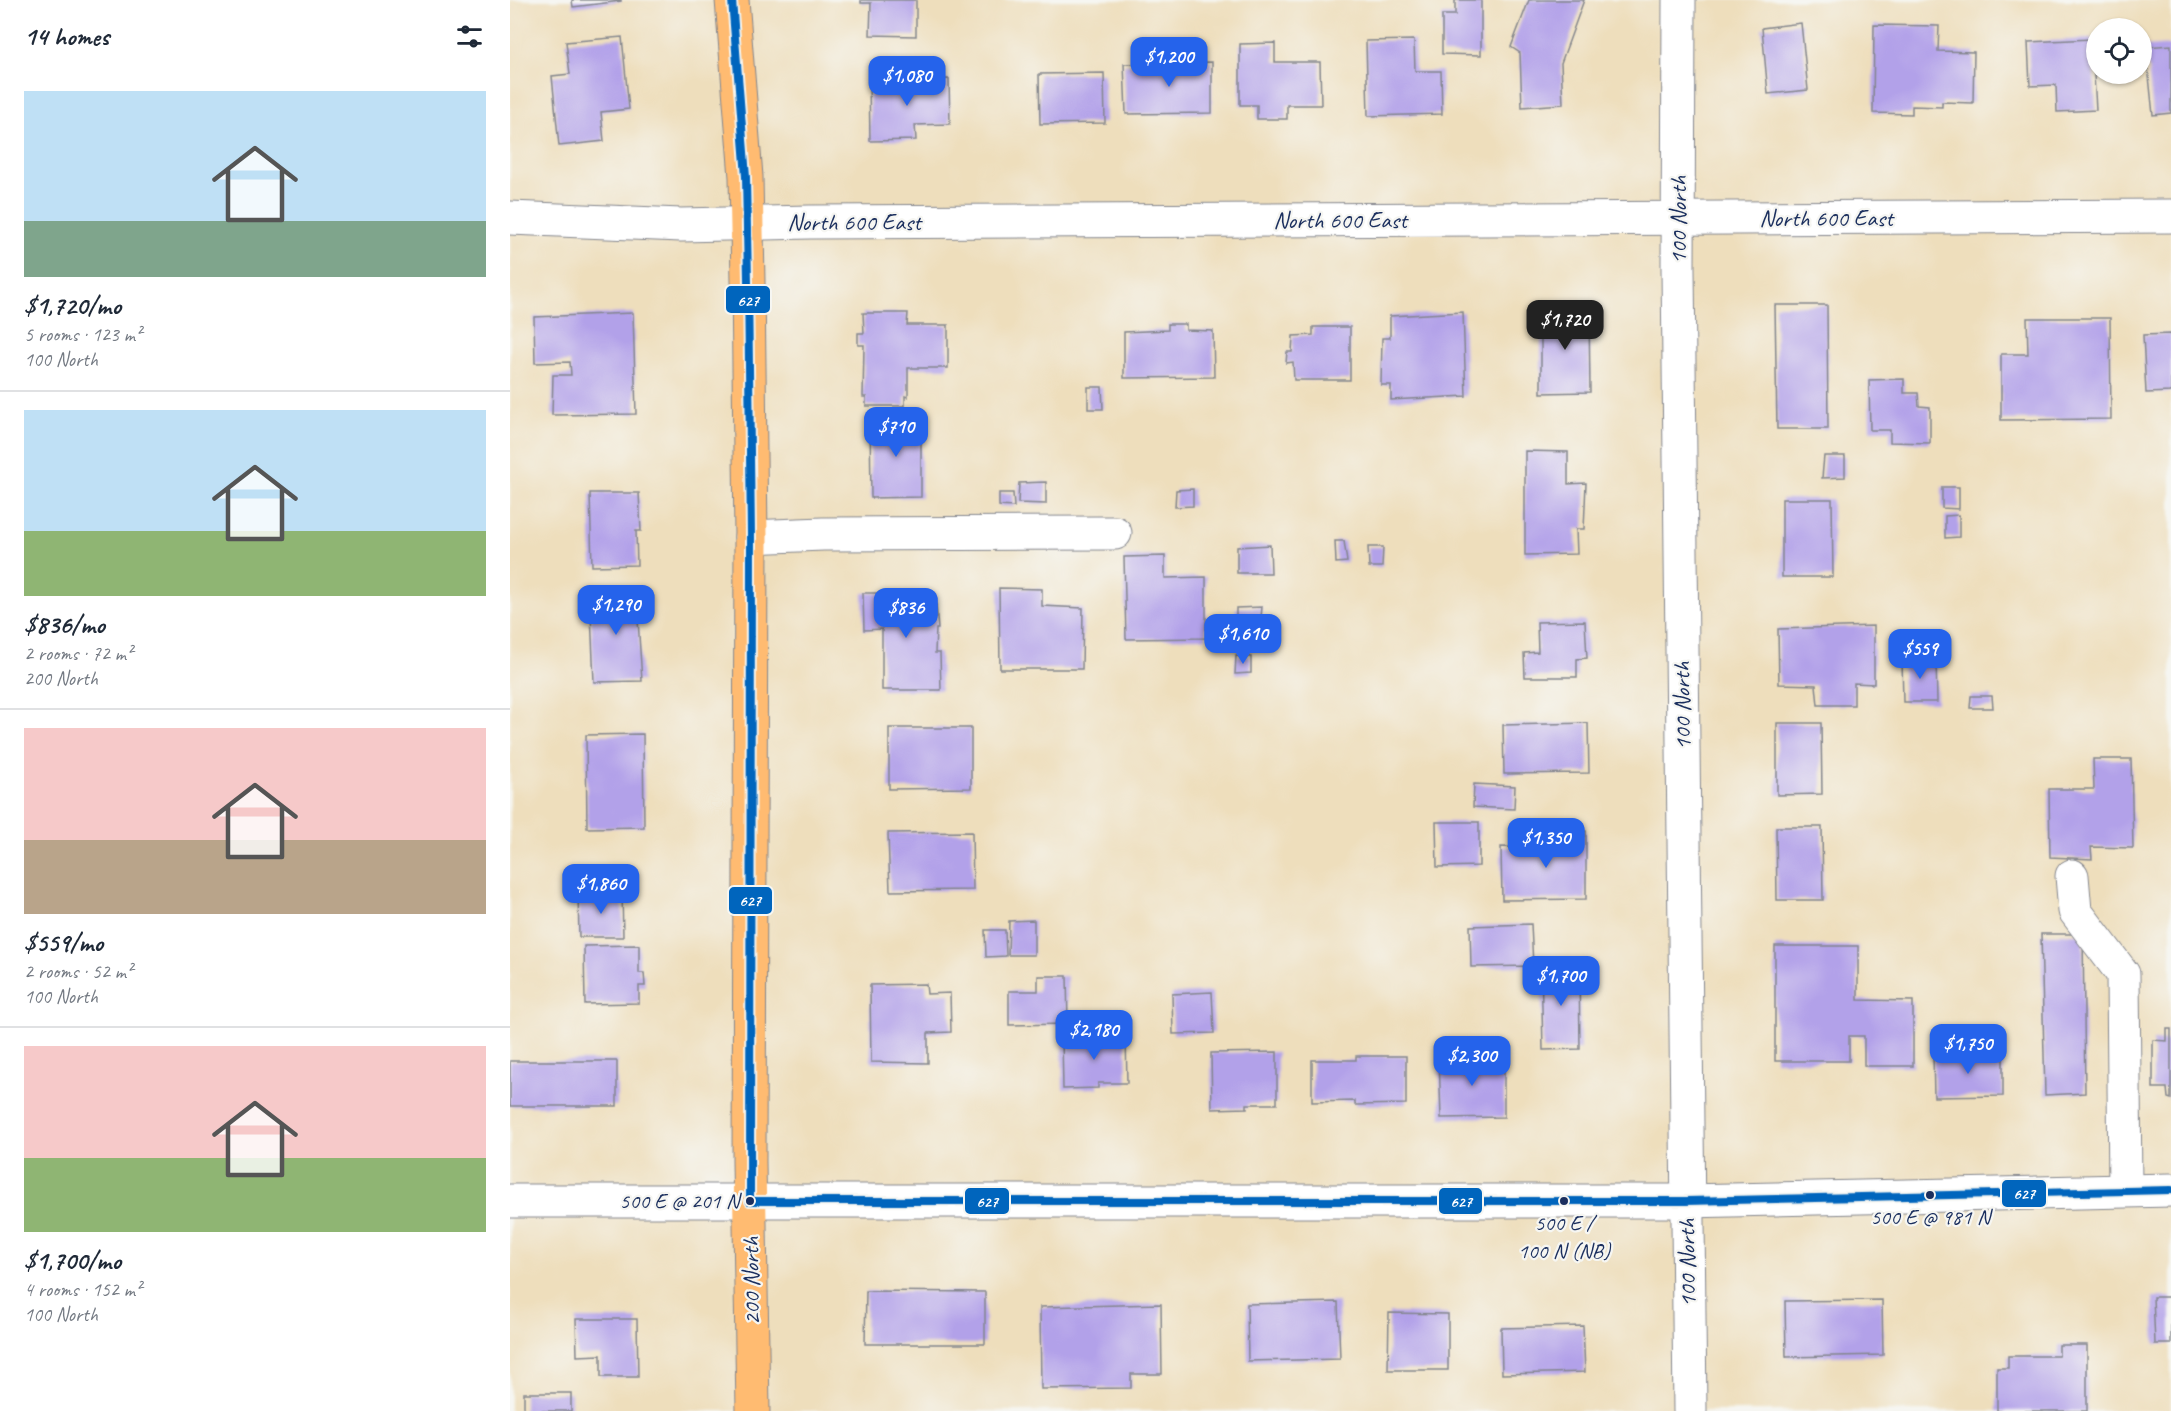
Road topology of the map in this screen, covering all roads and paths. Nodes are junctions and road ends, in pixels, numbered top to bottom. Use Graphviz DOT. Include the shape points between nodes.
graph roads {
  1 [pos="732,0"];
  2 [pos="1679,0"];
  3 [pos="2171,216"];
  4 [pos="510,218"];
  5 [pos="1678,219"];
  6 [pos="746,223"];
  7 [pos="1115,533"];
  8 [pos="751,537"];
  9 [pos="2072,876"];
  10 [pos="2125,1190"];
  11 [pos="2171,1190"];
  12 [pos="510,1201"];
  13 [pos="750,1201"];
  14 [pos="1686,1201"];
  15 [pos="753,1411"];
  16 [pos="1690,1411"];
  1 -- 6 [label="main road, 200 North"];
  2 -- 5 [label="street, 100 North"];
  3 -- 5 [label="street, North 600 East"];
  4 -- 6 [label="street, North 600 East" via="681,225"];
  5 -- 6 [label="street, North 600 East"];
  5 -- 14 [label="street, 100 North"];
  6 -- 8 [label="main road, 200 North"];
  7 -- 8 [label="street"];
  8 -- 13 [label="main road, 200 North"];
  9 -- 10 [label="street" via="2075,911 2123,974"];
  10 -- 11 [label="street"];
  10 -- 14 [label="street"];
  12 -- 13 [label="street"];
  13 -- 14 [label="street"];
  13 -- 15 [label="main road, 200 North"];
  14 -- 16 [label="street, 100 North"];
}
